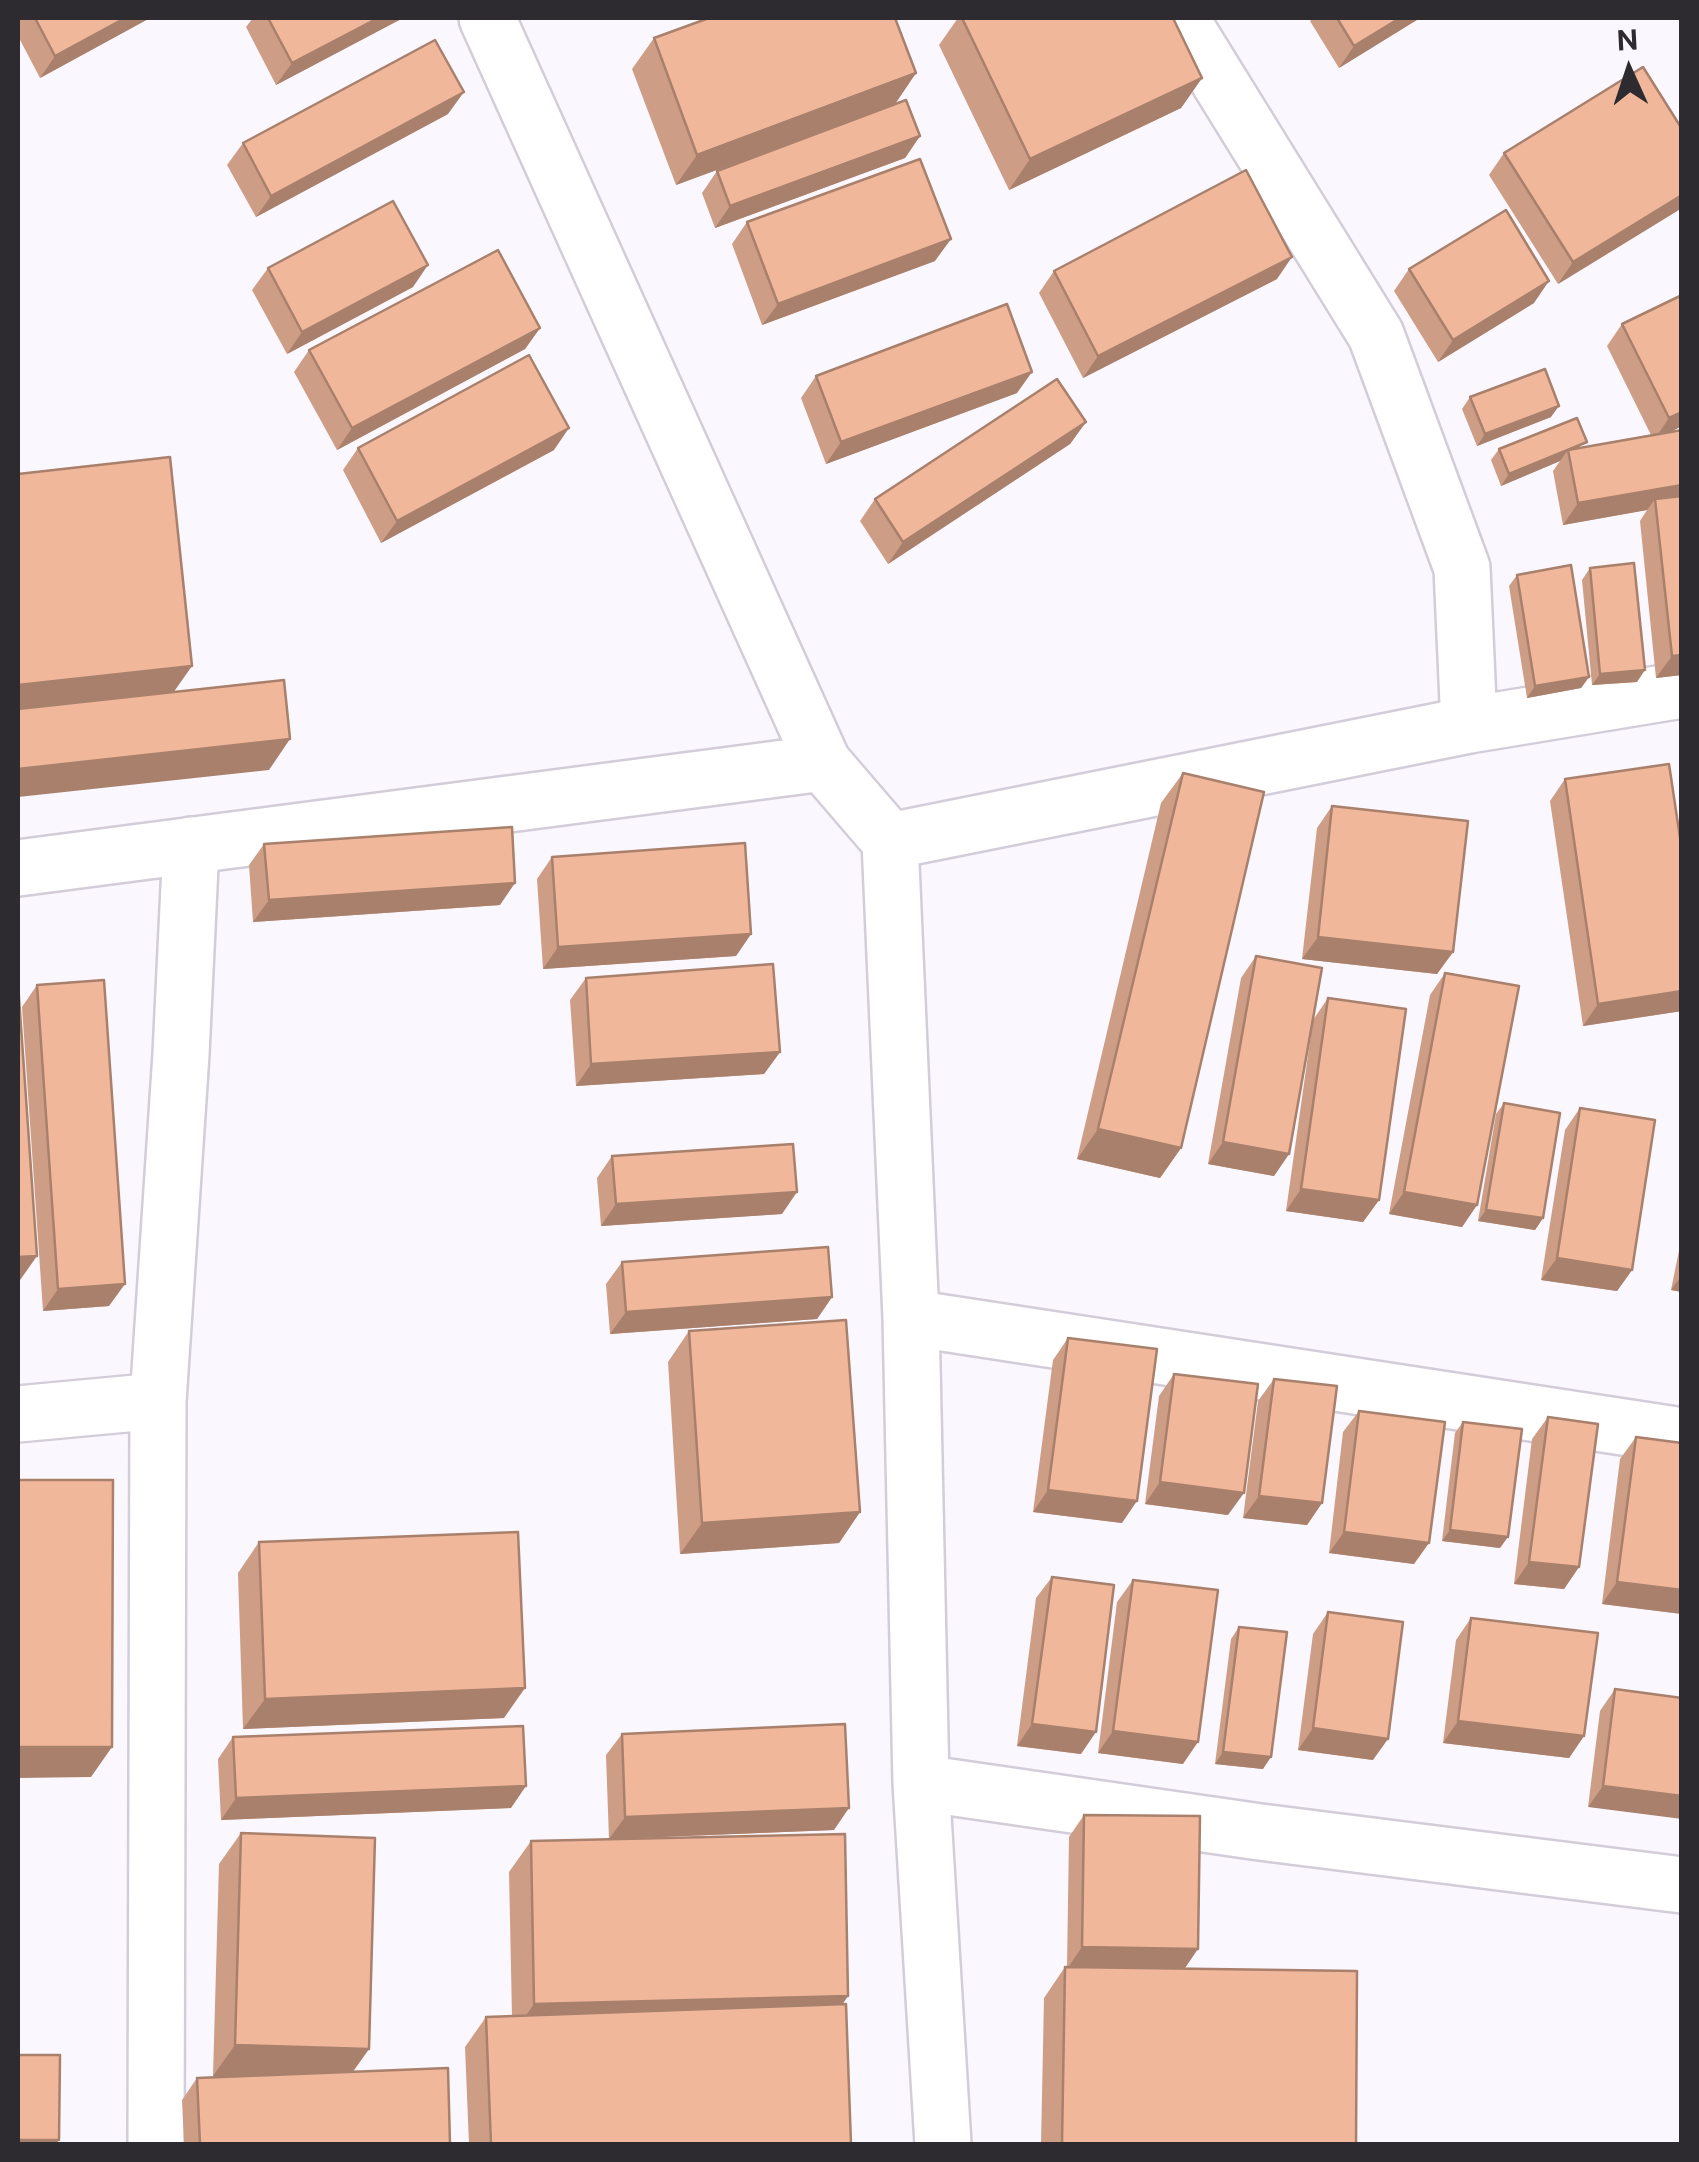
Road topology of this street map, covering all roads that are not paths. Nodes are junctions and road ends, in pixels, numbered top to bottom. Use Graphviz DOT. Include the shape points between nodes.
graph roads {
  1 [pos="487,18"];
  2 [pos="1180,18"];
  3 [pos="1682,690"];
  4 [pos="1469,725"];
  5 [pos="822,763"];
  6 [pos="890,841"];
  7 [pos="191,845"];
  8 [pos="18,868"];
  9 [pos="911,1318"];
  10 [pos="158,1402"];
  11 [pos="18,1414"];
  12 [pos="1682,1436"];
  13 [pos="921,1783"];
  14 [pos="1682,1886"];
  15 [pos="156,2144"];
  16 [pos="943,2144"];
  1 -- 5 [label="street"];
  2 -- 4 [label="street" via="1376,334 1462,568"];
  3 -- 4 [label="street"];
  4 -- 6 [label="street"];
  5 -- 6 [label="street"];
  5 -- 7 [label="street"];
  6 -- 9 [label="street"];
  7 -- 8 [label="street"];
  7 -- 10 [label="street"];
  9 -- 12 [label="street"];
  9 -- 13 [label="street"];
  10 -- 11 [label="street"];
  10 -- 15 [label="street"];
  13 -- 14 [label="street"];
  13 -- 16 [label="street"];
}
